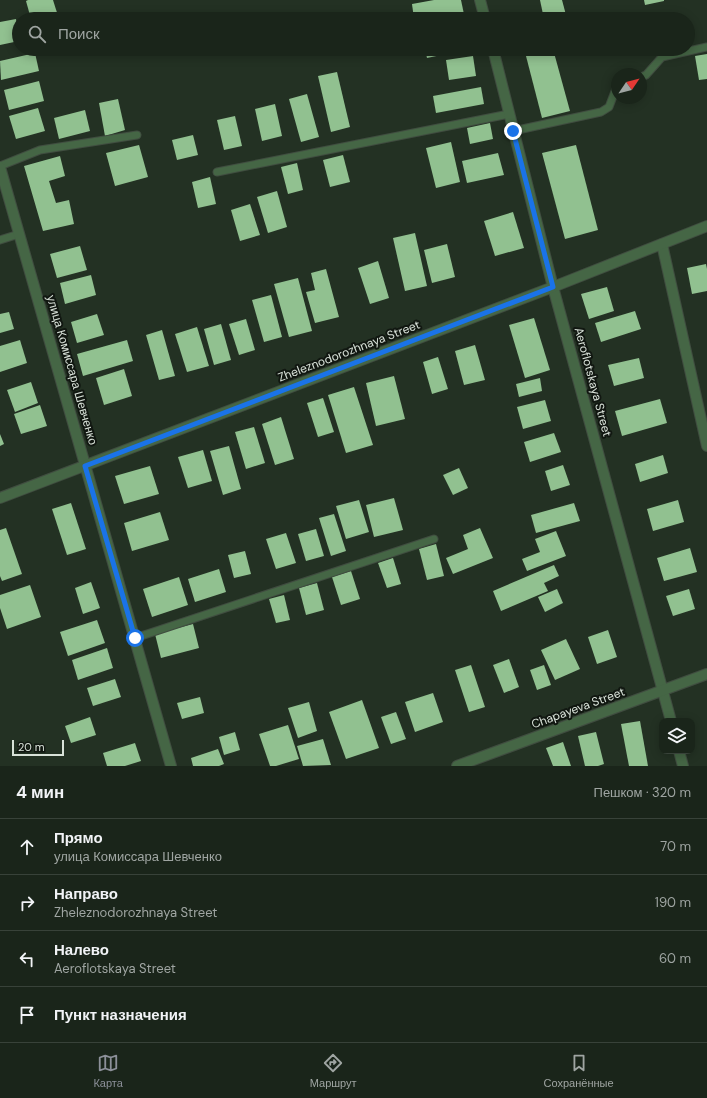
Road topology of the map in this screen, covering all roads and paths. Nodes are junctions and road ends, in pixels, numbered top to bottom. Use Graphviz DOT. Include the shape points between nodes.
graph roads {
  1 [pos="480,0"];
  2 [pos="483,12"];
  3 [pos="707,47"];
  4 [pos="695,50"];
  5 [pos="494,56"];
  6 [pos="666,56"];
  7 [pos="647,75"];
  8 [pos="611,102"];
  9 [pos="509,114"];
  10 [pos="513,131"];
  11 [pos="137,135"];
  12 [pos="0,166"];
  13 [pos="217,172"];
  14 [pos="707,226"];
  15 [pos="19,234"];
  16 [pos="0,240"];
  17 [pos="662,244"];
  18 [pos="553,287"];
  19 [pos="707,446"];
  20 [pos="85,466"];
  21 [pos="0,498"];
  22 [pos="434,540"];
  23 [pos="135,638"];
  24 [pos="707,674"];
  25 [pos="663,691"];
  26 [pos="670,718"];
  27 [pos="680,754"];
  28 [pos="171,766"];
  29 [pos="457,766"];
  30 [pos="683,766"];
  1 -- 2 [label="street"];
  3 -- 4 [label="lane"];
  5 -- 9 [label="street, Aeroflotskaya Street"];
  6 -- 7 [label="lane" via="662,57"];
  8 -- 10 [label="lane" via="609,107 601,112"];
  9 -- 10 [label="street, Aeroflotskaya Street"];
  9 -- 13 [label="lane"];
  10 -- 18 [label="street, Aeroflotskaya Street"];
  11 -- 12 [label="lane" via="40,150"];
  12 -- 15 [label="street, улица Комиссара Шевченко"];
  14 -- 17 [label="street, Zheleznodorozhnaya Street"];
  15 -- 16 [label="lane"];
  15 -- 20 [label="street, улица Комиссара Шевченко"];
  17 -- 18 [label="street, Zheleznodorozhnaya Street"];
  17 -- 19 [label="street"];
  18 -- 20 [label="street, Zheleznodorozhnaya Street"];
  18 -- 25 [label="street, Aeroflotskaya Street"];
  20 -- 21 [label="street, Zheleznodorozhnaya Street"];
  20 -- 23 [label="street, улица Комиссара Шевченко"];
  22 -- 23 [label="lane"];
  23 -- 28 [label="street, улица Комиссара Шевченко"];
  24 -- 25 [label="street, Chapayeva Street"];
  25 -- 26 [label="street, Aeroflotskaya Street"];
  25 -- 29 [label="street, Chapayeva Street"];
  27 -- 30 [label="street"];
}
